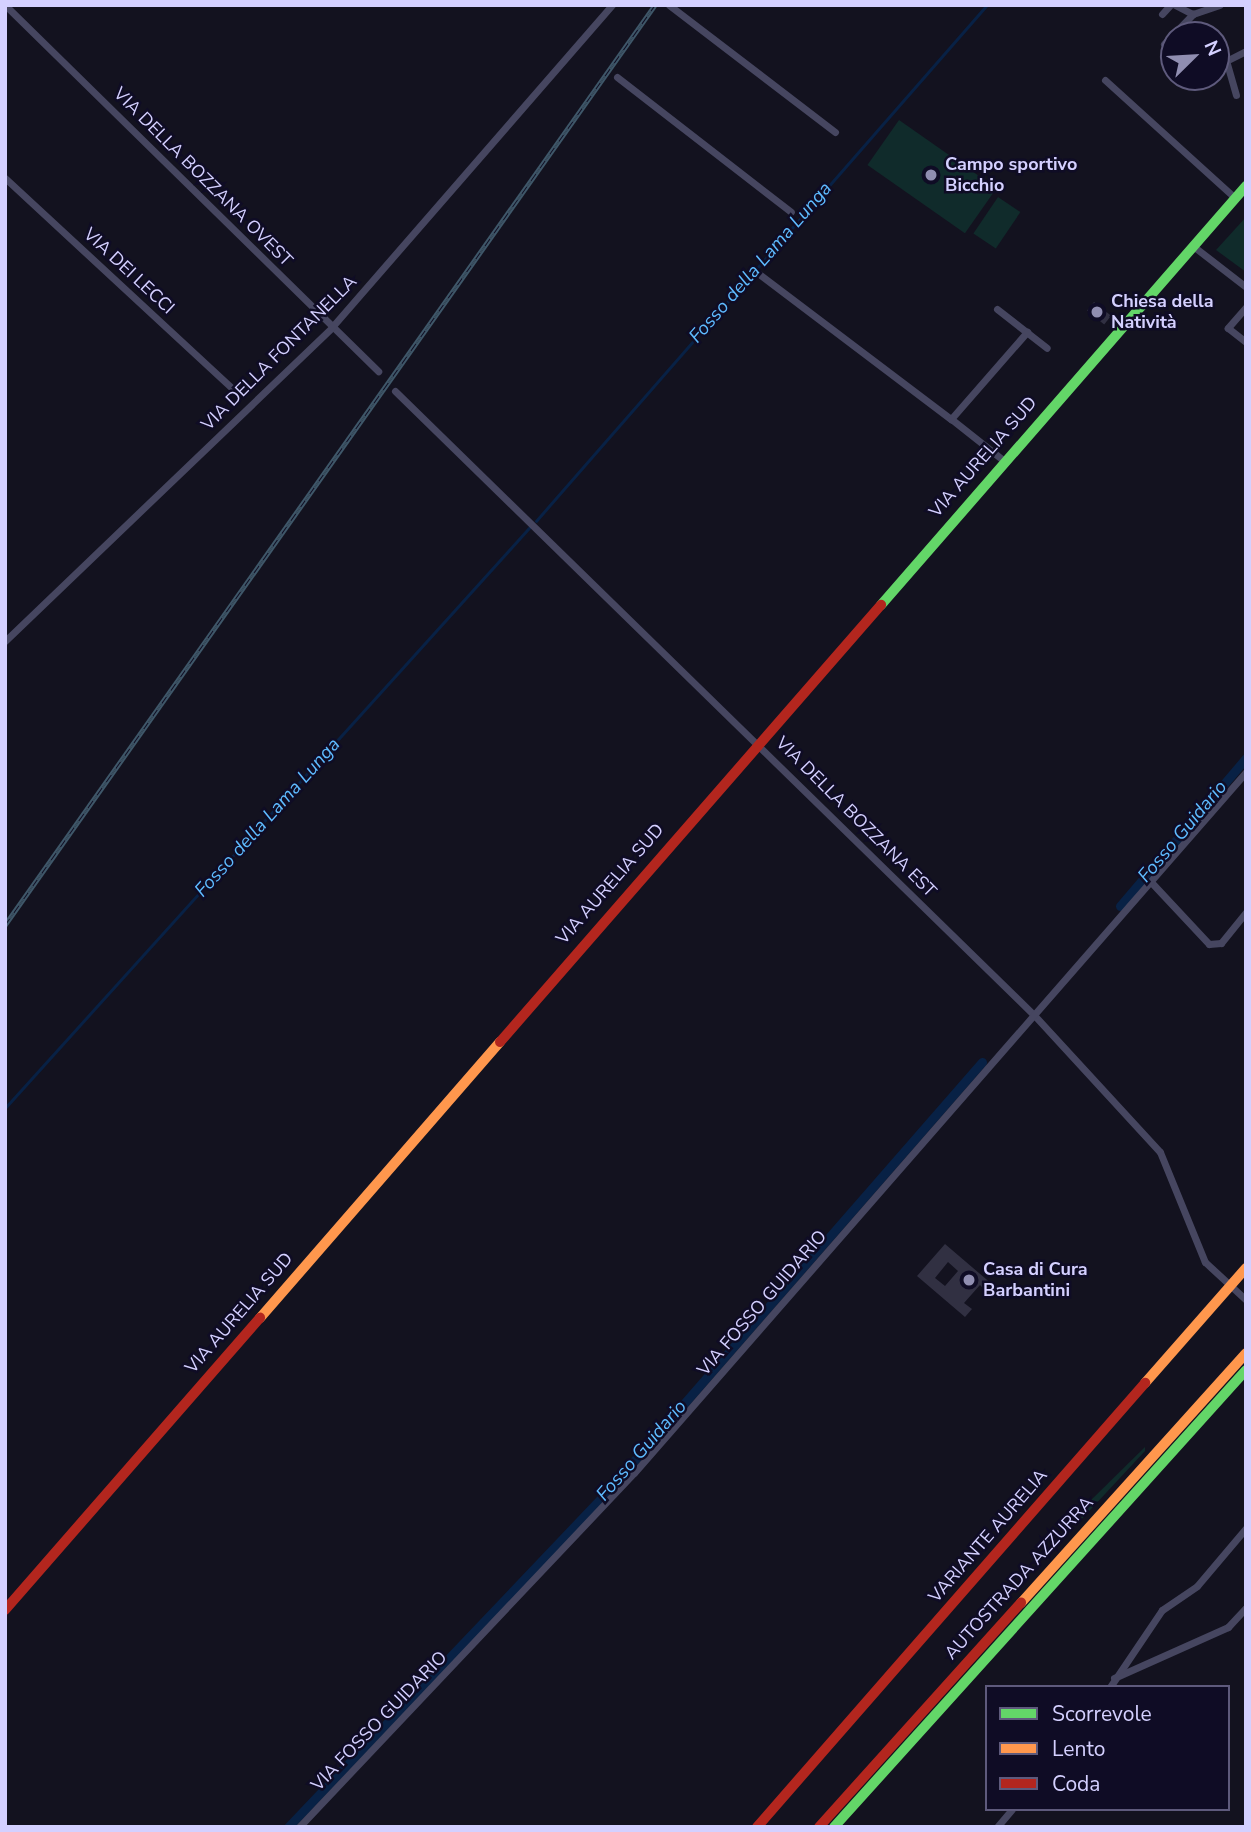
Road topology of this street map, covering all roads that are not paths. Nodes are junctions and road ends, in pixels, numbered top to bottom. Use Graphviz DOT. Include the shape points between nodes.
graph roads {
  1 [pos="5,5"];
  2 [pos="612,5"];
  3 [pos="668,5"];
  4 [pos="1172,5"];
  5 [pos="1219,5"];
  6 [pos="1163,14"];
  7 [pos="1193,14"];
  8 [pos="1186,21"];
  9 [pos="1246,51"];
  10 [pos="617,77"];
  11 [pos="1105,80"];
  12 [pos="1237,95"];
  13 [pos="835,132"];
  14 [pos="5,178"];
  15 [pos="1246,186"];
  16 [pos="1235,198"];
  17 [pos="792,212"];
  18 [pos="1193,246"];
  19 [pos="759,274"];
  20 [pos="1246,287"];
  21 [pos="1246,307"];
  22 [pos="997,309"];
  23 [pos="332,327"];
  24 [pos="1027,332"];
  25 [pos="1246,342"];
  26 [pos="1047,348"];
  27 [pos="378,371"];
  28 [pos="231,387"];
  29 [pos="396,391"];
  30 [pos="951,419"];
  31 [pos="1003,460"];
  32 [pos="5,641"];
  33 [pos="757,741"];
  34 [pos="1246,772"];
  35 [pos="1151,882"];
  36 [pos="1246,912"];
  37 [pos="1034,1015"];
  38 [pos="1246,1268"];
  39 [pos="1246,1282"];
  40 [pos="1246,1300"];
  41 [pos="1246,1353"];
  42 [pos="1246,1370"];
  43 [pos="1246,1528"];
  44 [pos="1246,1608"];
  45 [pos="5,1609"];
  46 [pos="1114,1678"];
  47 [pos="1111,1685"];
  48 [pos="1010,1811"];
  49 [pos="299,1827"];
  50 [pos="757,1827"];
  51 [pos="769,1827"];
  52 [pos="818,1827"];
  53 [pos="834,1827"];
  54 [pos="997,1827"];
  1 -- 23 [label="street, VIA DELLA BOZZANA OVEST"];
  2 -- 23 [label="street, VIA DELLA FONTANELLA"];
  3 -- 13 [label="street"];
  4 -- 6 [label="street"];
  4 -- 7 [label="street"];
  5 -- 7 [label="street"];
  7 -- 8 [label="street"];
  9 -- 12 [label="street" via="1227,61"];
  10 -- 17 [label="street"];
  11 -- 16 [label="street"];
  14 -- 28 [label="street, VIA DEI LECCI"];
  15 -- 16 [label="main road, VIA AURELIA SUD"];
  16 -- 18 [label="main road, VIA AURELIA SUD"];
  18 -- 20 [label="street"];
  18 -- 31 [label="main road, VIA AURELIA SUD"];
  19 -- 30 [label="street"];
  21 -- 25 [label="street" via="1228,328"];
  22 -- 24 [label="street"];
  23 -- 27 [label="street, VIA DELLA BOZZANA OVEST"];
  23 -- 32 [label="street, VIA DELLA FONTANELLA"];
  24 -- 26 [label="street"];
  24 -- 30 [label="street"];
  29 -- 33 [label="street, VIA DELLA BOZZANA EST"];
  30 -- 31 [label="street"];
  31 -- 33 [label="main road, VIA AURELIA SUD"];
  33 -- 37 [label="street, VIA DELLA BOZZANA EST"];
  33 -- 45 [label="main road, VIA AURELIA SUD"];
  34 -- 35 [label="street, VIA FOSSO GUIDARIO"];
  35 -- 36 [label="street" via="1209,944 1221,943"];
  35 -- 37 [label="street, VIA FOSSO GUIDARIO"];
  37 -- 40 [label="street, VIA DELLA BOZZANA EST" via="1160,1152 1205,1262"];
  37 -- 49 [label="street, VIA FOSSO GUIDARIO" via="634,1473"];
  38 -- 50 [label="main road, VARIANTE AURELIA"];
  39 -- 51 [label="main road, VARIANTE AURELIA"];
  41 -- 52 [label="main road, AUTOSTRADA AZZURRA"];
  42 -- 53 [label="main road, AUTOSTRADA AZZURRA"];
  43 -- 46 [label="street" via="1197,1586 1163,1610"];
  44 -- 46 [label="street" via="1228,1627"];
  46 -- 47 [label="street"];
  48 -- 54 [label="street"];
}
